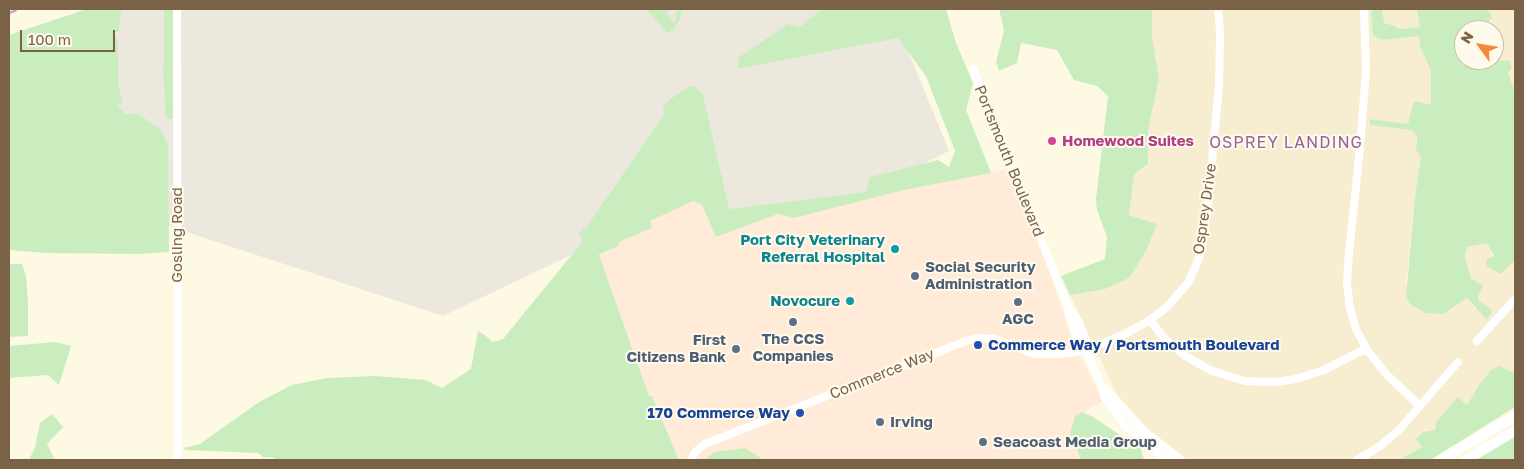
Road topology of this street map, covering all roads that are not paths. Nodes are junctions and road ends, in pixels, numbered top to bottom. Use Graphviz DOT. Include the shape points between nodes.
graph roads {
  1 [pos="178,9"];
  2 [pos="1218,9"];
  3 [pos="1364,9"];
  4 [pos="972,70"];
  5 [pos="1515,299"];
  6 [pos="1150,320"];
  7 [pos="1477,340"];
  8 [pos="1085,350"];
  9 [pos="1366,350"];
  10 [pos="1458,362"];
  11 [pos="1101,384"];
  12 [pos="1420,406"];
  13 [pos="1515,416"];
  14 [pos="1515,431"];
  15 [pos="178,460"];
  16 [pos="691,460"];
  17 [pos="1167,460"];
  18 [pos="1182,460"];
  19 [pos="1356,460"];
  20 [pos="1441,460"];
  21 [pos="1466,460"];
  1 -- 15 [label="street, Gosling Road"];
  2 -- 6 [label="street, Osprey Drive" via="1219,86 1202,247 1183,290"];
  3 -- 9 [label="street" via="1366,72 1347,282 1353,319"];
  4 -- 8 [label="street, Portsmouth Boulevard" via="1068,307 1078,320 1085,338"];
  5 -- 7 [label="street"];
  6 -- 8 [label="street, Osprey Drive"];
  6 -- 9 [label="street" via="1164,338 1184,355 1210,370 1244,381 1296,379"];
  8 -- 11 [label="street, Portsmouth Boulevard"];
  8 -- 16 [label="street, Commerce Way" via="1042,354 994,339 971,339 705,444"];
  9 -- 12 [label="street"];
  10 -- 12 [label="street"];
  11 -- 17 [label="street, Portsmouth Boulevard" via="1105,398 1118,417"];
  11 -- 18 [label="street, Portsmouth Boulevard" via="1142,430"];
  12 -- 19 [label="street" via="1389,439"];
  13 -- 20 [label="main road"];
  14 -- 21 [label="main road"];
}
